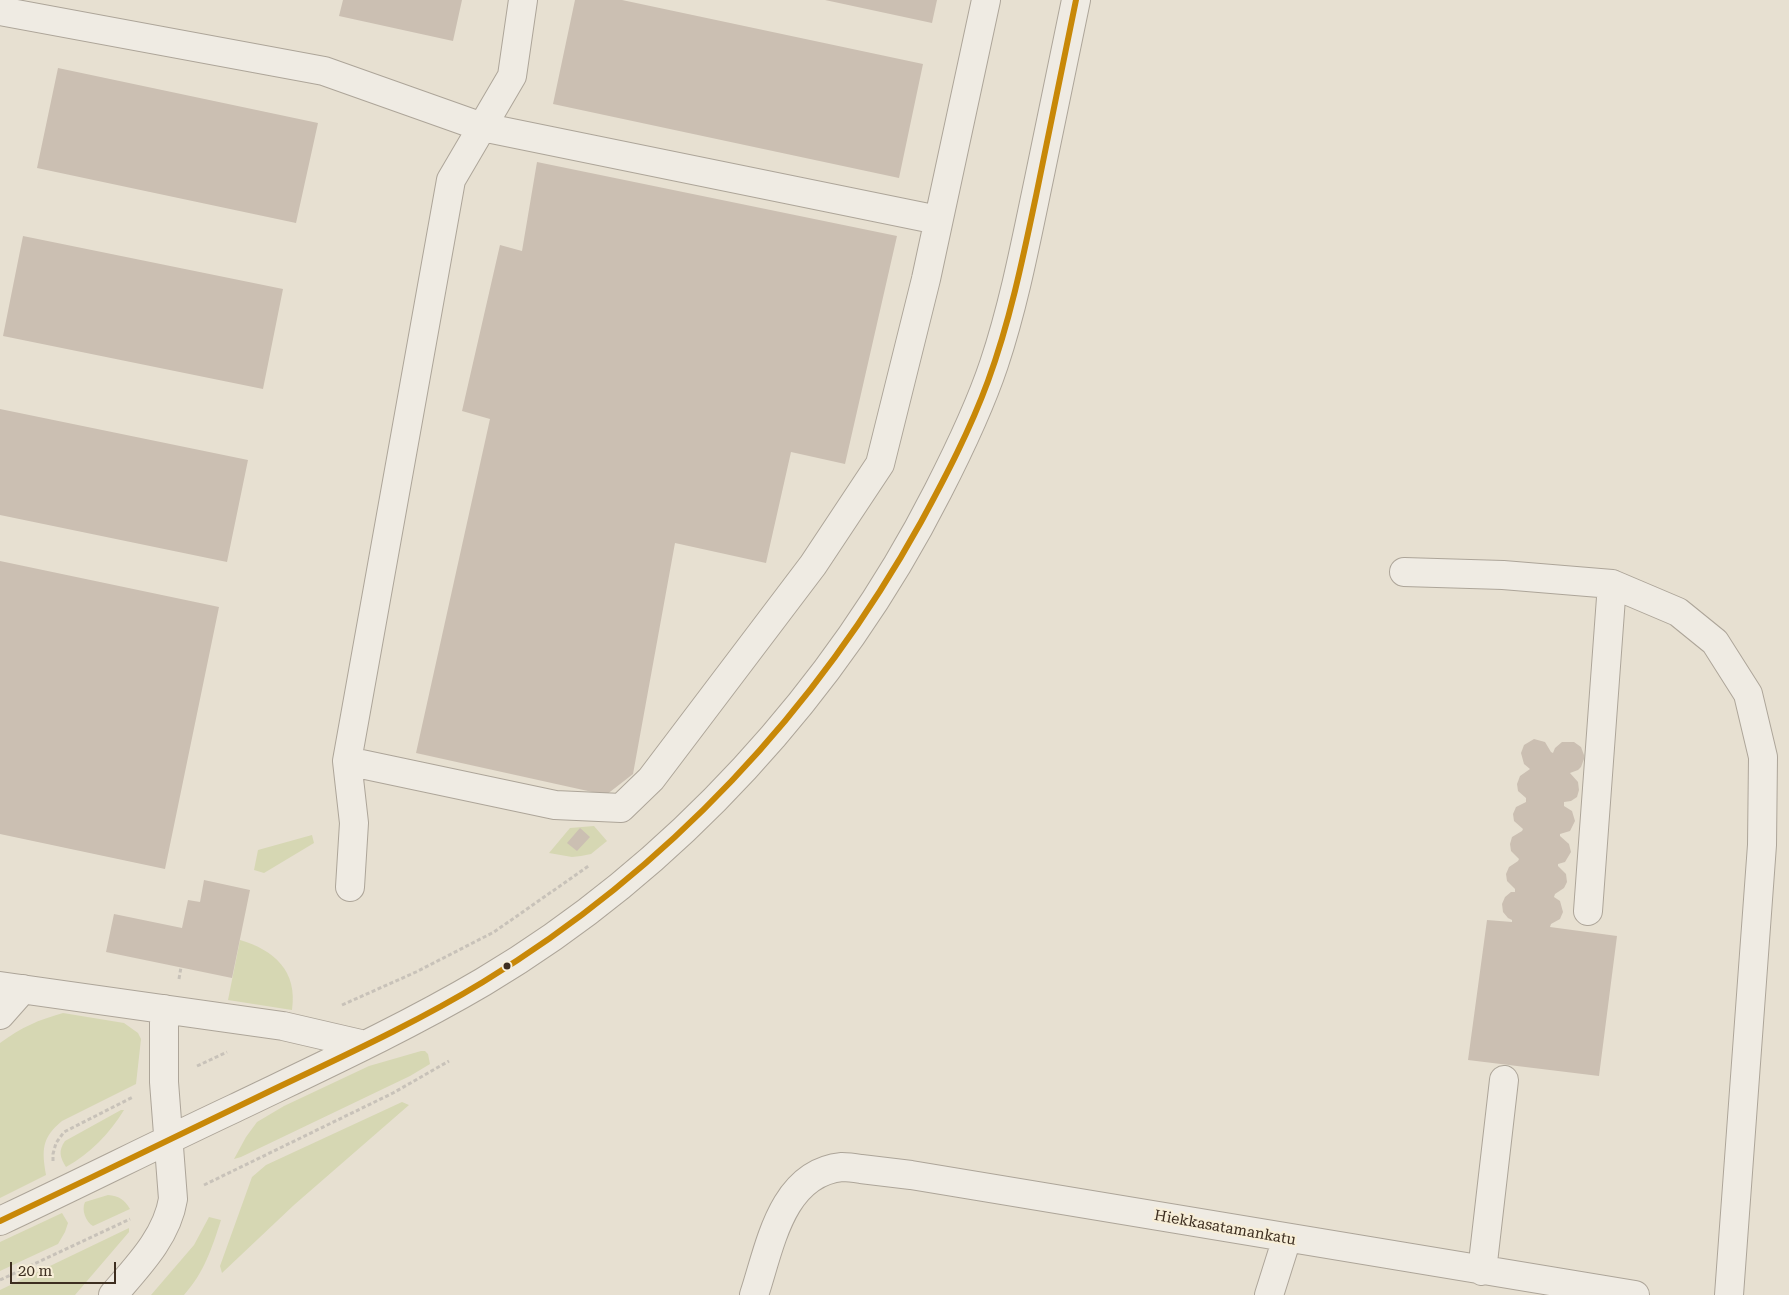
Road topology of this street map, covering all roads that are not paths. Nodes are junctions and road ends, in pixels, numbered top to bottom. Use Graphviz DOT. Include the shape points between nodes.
graph roads {
  1 [pos="523,0"];
  2 [pos="986,0"];
  3 [pos="1076,0"];
  4 [pos="0,11"];
  5 [pos="482,127"];
  6 [pos="938,220"];
  7 [pos="1404,572"];
  8 [pos="1612,584"];
  9 [pos="347,761"];
  10 [pos="350,887"];
  11 [pos="1588,911"];
  12 [pos="11,988"];
  13 [pos="164,1010"];
  14 [pos="0,1015"];
  15 [pos="365,1046"];
  16 [pos="1504,1080"];
  17 [pos="169,1139"];
  18 [pos="0,1221"];
  19 [pos="1287,1238"];
  20 [pos="1482,1271"];
  21 [pos="113,1295"];
  22 [pos="754,1295"];
  23 [pos="1269,1295"];
  24 [pos="1635,1295"];
  25 [pos="1729,1295"];
  1 -- 5 [label="street" via="512,76"];
  2 -- 6 [label="street"];
  3 -- 15 [label="street" via="1017,282 994,366 958,453 876,600 822,676 769,740 697,817 634,874 563,929 485,981"];
  4 -- 5 [label="street" via="324,71"];
  5 -- 6 [label="street"];
  5 -- 9 [label="street" via="451,180"];
  6 -- 9 [label="street" via="880,464 813,565 718,692 652,779 621,808 554,806"];
  7 -- 8 [label="street" via="1503,575"];
  8 -- 11 [label="street"];
  8 -- 25 [label="street" via="1678,612 1715,642 1748,694 1763,757 1762,845"];
  9 -- 10 [label="street" via="354,823"];
  12 -- 13 [label="street"];
  12 -- 14 [label="street"];
  13 -- 15 [label="street" via="284,1026"];
  13 -- 17 [label="street" via="164,1082"];
  15 -- 17 [label="street"];
  16 -- 20 [label="street"];
  17 -- 18 [label="street"];
  17 -- 21 [label="street" via="171,1212 155,1243"];
  19 -- 20 [label="street, Hiekkasatamankatu"];
  19 -- 22 [label="street, Hiekkasatamankatu" via="911,1175 844,1167 816,1174 802,1184 788,1201"];
  19 -- 23 [label="street"];
  20 -- 24 [label="street, Hiekkasatamankatu"];
}
